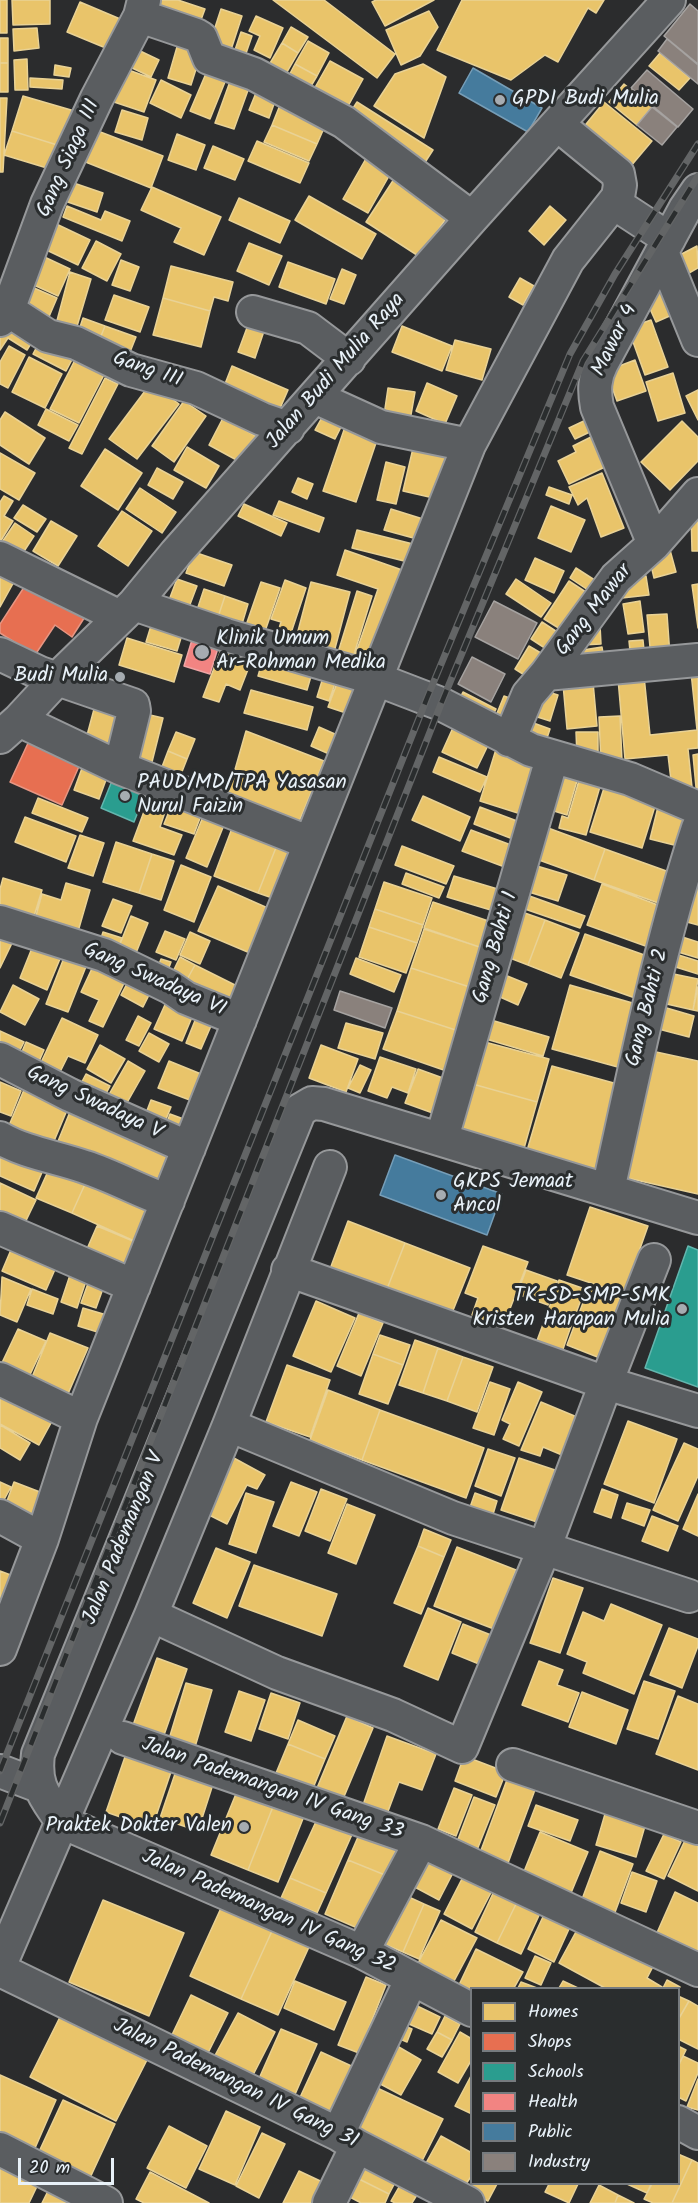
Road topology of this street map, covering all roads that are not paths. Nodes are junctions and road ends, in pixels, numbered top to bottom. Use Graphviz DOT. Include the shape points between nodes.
graph roads {
  1 [pos="669,0"];
  2 [pos="142,8"];
  3 [pos="556,124"];
  4 [pos="614,203"];
  5 [pos="472,218"];
  6 [pos="682,225"];
  7 [pos="253,312"];
  8 [pos="3,313"];
  9 [pos="698,340"];
  10 [pos="349,359"];
  11 [pos="315,397"];
  12 [pos="288,428"];
  13 [pos="469,445"];
  14 [pos="696,499"];
  15 [pos="654,544"];
  16 [pos="0,558"];
  17 [pos="127,611"];
  18 [pos="0,654"];
  19 [pos="698,660"];
  20 [pos="546,674"];
  21 [pos="57,679"];
  22 [pos="376,679"];
  23 [pos="7,728"];
  24 [pos="509,740"];
  25 [pos="552,758"];
  26 [pos="120,768"];
  27 [pos="698,808"];
  28 [pos="698,828"];
  29 [pos="310,843"];
  30 [pos="0,922"];
  31 [pos="240,1020"];
  32 [pos="0,1059"];
  33 [pos="0,1138"];
  34 [pos="442,1138"];
  35 [pos="189,1148"];
  36 [pos="330,1167"];
  37 [pos="608,1190"];
  38 [pos="168,1201"];
  39 [pos="698,1218"];
  40 [pos="0,1228"];
  41 [pos="654,1260"];
  42 [pos="288,1270"];
  43 [pos="134,1286"];
  44 [pos="0,1379"];
  45 [pos="606,1383"];
  46 [pos="698,1411"];
  47 [pos="81,1418"];
  48 [pos="229,1425"];
  49 [pos="0,1516"];
  50 [pos="42,1539"];
  51 [pos="544,1549"];
  52 [pos="688,1596"];
  53 [pos="150,1615"];
  54 [pos="0,1649"];
  55 [pos="123,1738"];
  56 [pos="513,1765"];
  57 [pos="0,1771"];
  58 [pos="39,1786"];
  59 [pos="62,1822"];
  60 [pos="698,1828"];
  61 [pos="421,1841"];
  62 [pos="362,1952"];
  63 [pos="0,1965"];
  64 [pos="0,1970"];
  65 [pos="698,1970"];
  66 [pos="412,1978"];
  67 [pos="470,2009"];
  68 [pos="680,2123"];
  69 [pos="698,2133"];
  70 [pos="347,2140"];
  71 [pos="0,2149"];
  72 [pos="106,2203"];
  73 [pos="329,2203"];
  74 [pos="468,2203"];
  1 -- 3 [label="street, Jalan Budi Mulia Raya"];
  2 -- 5 [label="street" via="201,38 208,58 254,74 344,122"];
  2 -- 8 [label="street, Gang Siaga III" via="47,204"];
  3 -- 4 [label="street" via="618,174 620,185"];
  3 -- 5 [label="street, Jalan Budi Mulia Raya"];
  4 -- 6 [label="street"];
  4 -- 13 [label="street" via="568,260"];
  5 -- 10 [label="street, Jalan Budi Mulia Raya"];
  6 -- 9 [label="street"];
  6 -- 15 [label="street, Mawar 4" via="598,371 594,391 597,407"];
  7 -- 10 [label="street" via="308,328"];
  8 -- 12 [label="street, Gang III" via="48,336 76,342 131,370 196,388"];
  10 -- 11 [label="street, Jalan Budi Mulia Raya"];
  11 -- 12 [label="street, Jalan Budi Mulia Raya"];
  11 -- 13 [label="street" via="381,427"];
  12 -- 17 [label="street, Jalan Budi Mulia Raya"];
  13 -- 22 [label="street"];
  14 -- 15 [label="street, Gang Mawar"];
  15 -- 20 [label="street, Gang Mawar" via="616,578"];
  16 -- 17 [label="street"];
  17 -- 21 [label="street, Jalan Budi Mulia Raya"];
  17 -- 22 [label="street"];
  18 -- 21 [label="street"];
  19 -- 20 [label="street"];
  20 -- 24 [label="street, Gang Mawar" via="528,694"];
  21 -- 23 [label="street, Jalan Budi Mulia Raya"];
  21 -- 26 [label="street" via="134,705"];
  22 -- 24 [label="street" via="441,704"];
  22 -- 29 [label="street"];
  23 -- 26 [label="street"];
  24 -- 25 [label="street"];
  25 -- 27 [label="street" via="630,779"];
  25 -- 34 [label="street, Gang Bahti 1"];
  26 -- 29 [label="street"];
  28 -- 37 [label="street, Gang Bahti 2" via="639,1049"];
  29 -- 31 [label="street"];
  30 -- 31 [label="street, Gang Swadaya VI" via="104,955 186,998"];
  31 -- 35 [label="street"];
  32 -- 35 [label="street, Gang Swadaya V"];
  33 -- 38 [label="street"];
  34 -- 37 [label="street"];
  34 -- 58 [label="street, Jalan Pademangan V" via="324,1104 312,1103 300,1110 38,1754"];
  35 -- 38 [label="street"];
  36 -- 42 [label="street"];
  37 -- 39 [label="street"];
  38 -- 43 [label="street"];
  40 -- 43 [label="street"];
  41 -- 45 [label="street"];
  42 -- 45 [label="street"];
  42 -- 48 [label="street"];
  43 -- 47 [label="street"];
  44 -- 47 [label="street"];
  45 -- 46 [label="street"];
  45 -- 51 [label="street"];
  47 -- 50 [label="street"];
  48 -- 51 [label="street" via="453,1518"];
  48 -- 53 [label="street"];
  49 -- 50 [label="street"];
  50 -- 54 [label="street"];
  51 -- 52 [label="street"];
  51 -- 53 [label="street" via="462,1747 393,1715 277,1673"];
  53 -- 59 [label="street"];
  55 -- 61 [label="street, Jalan Pademangan IV Gang 33"];
  56 -- 60 [label="street"];
  57 -- 58 [label="street"];
  58 -- 59 [label="street"];
  59 -- 62 [label="street, Jalan Pademangan IV Gang 32"];
  59 -- 63 [label="street"];
  61 -- 62 [label="street, Jalan Pademangan IV Gang 33"];
  61 -- 65 [label="street, Jalan Pademangan IV Gang 33"];
  62 -- 66 [label="street, Jalan Pademangan IV Gang 32"];
  64 -- 70 [label="street, Jalan Pademangan IV Gang 31"];
  66 -- 67 [label="street, Jalan Pademangan IV Gang 32"];
  66 -- 70 [label="street"];
  68 -- 69 [label="street"];
  70 -- 73 [label="street"];
  70 -- 74 [label="street, Jalan Pademangan IV Gang 31"];
  71 -- 72 [label="street"];
}
